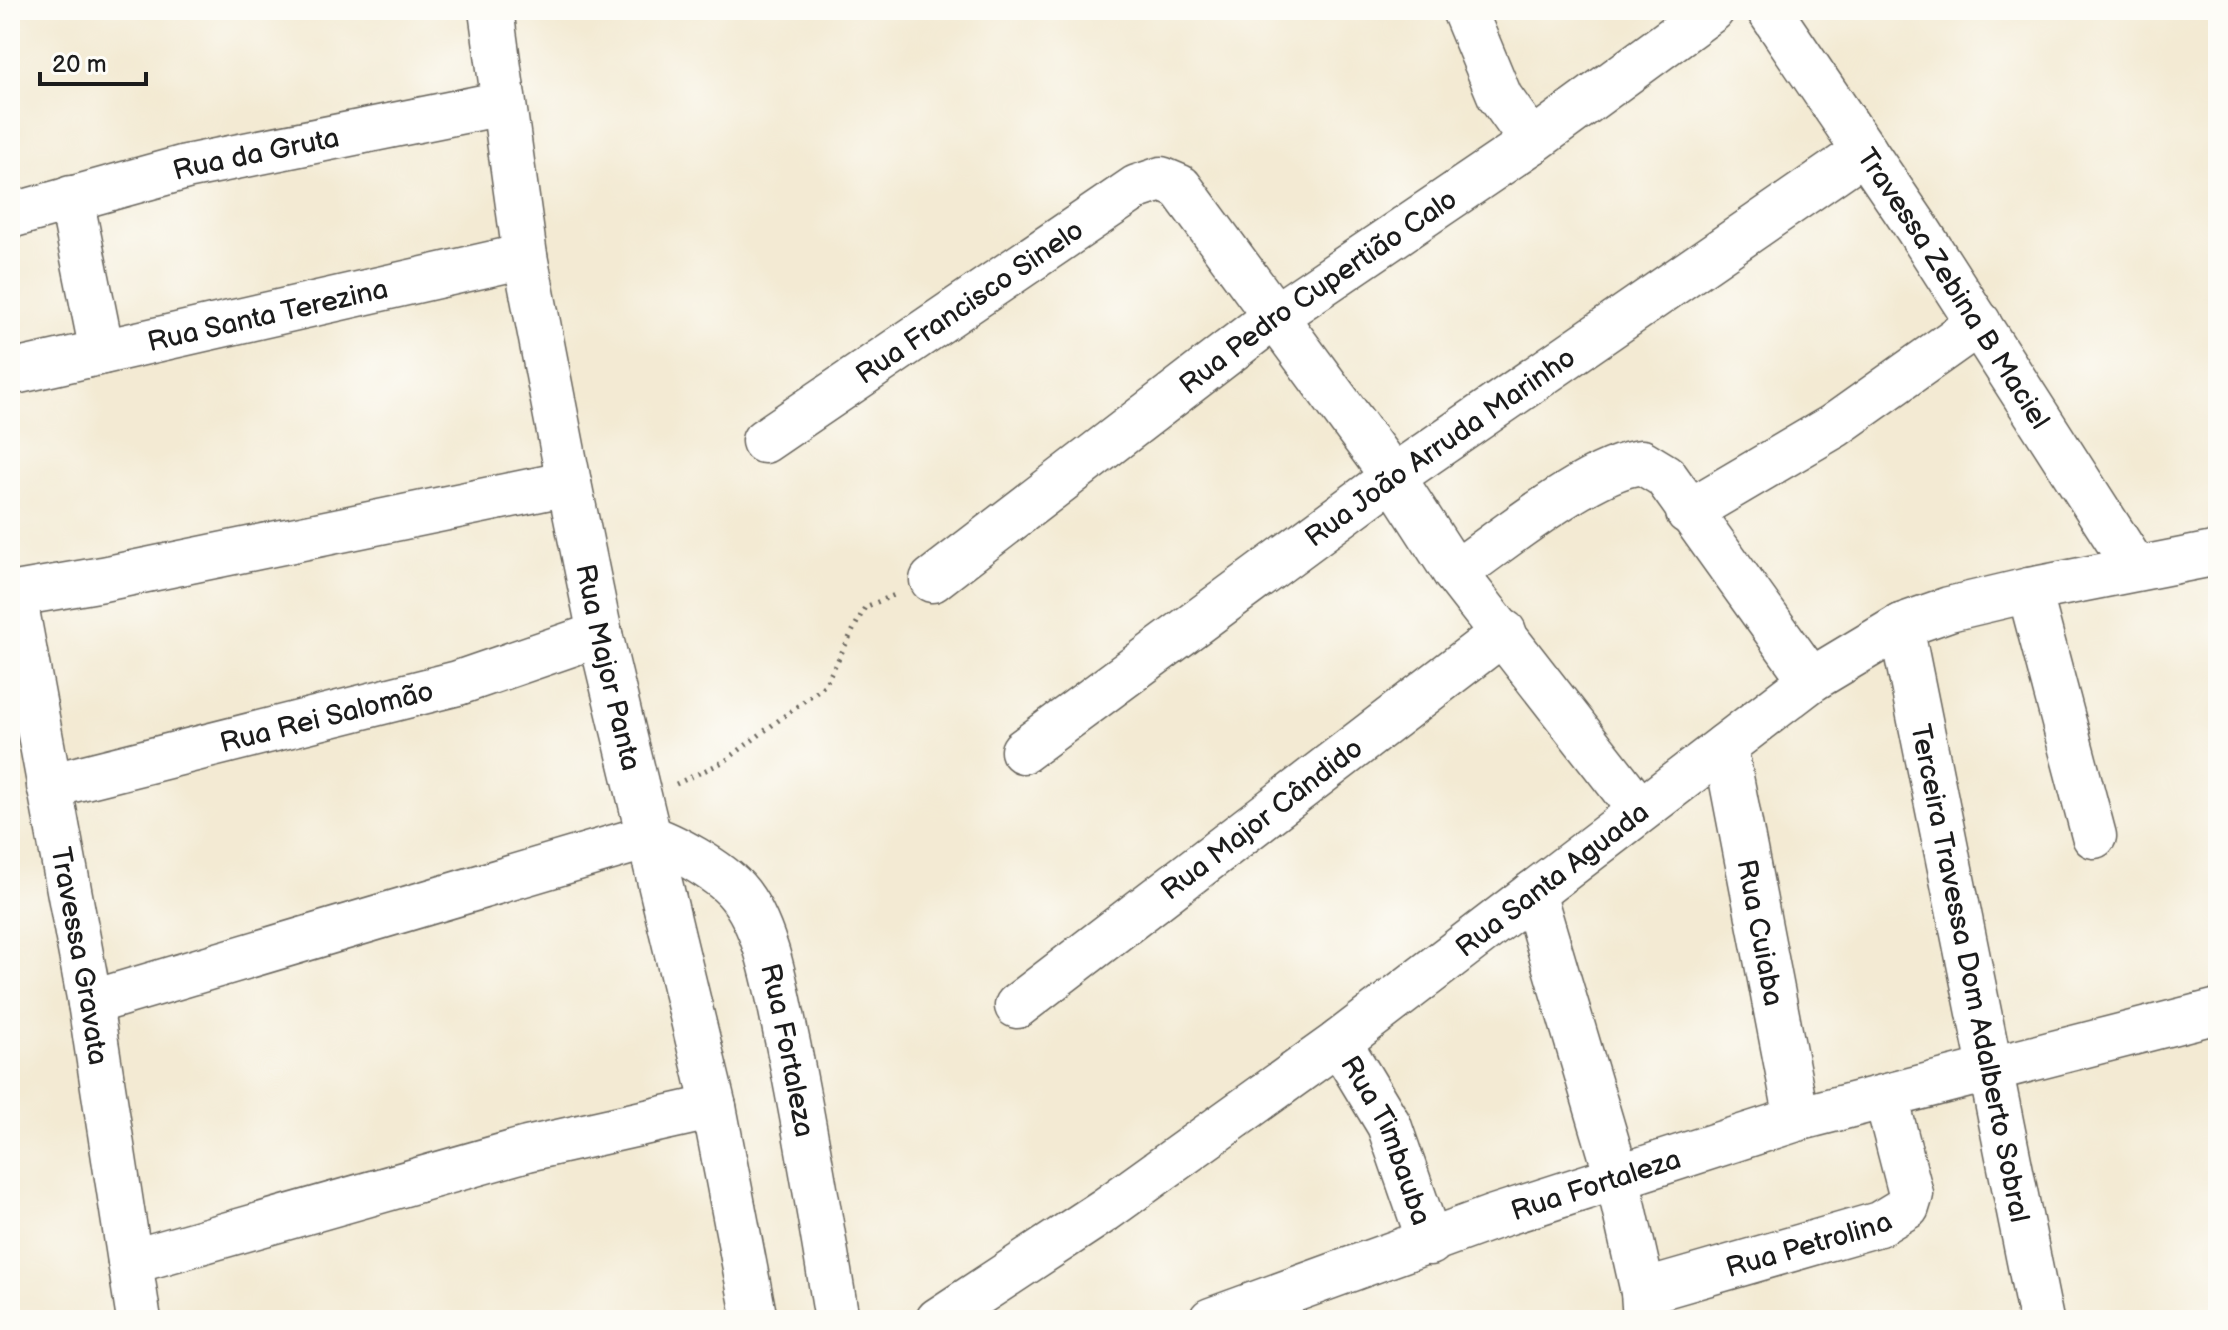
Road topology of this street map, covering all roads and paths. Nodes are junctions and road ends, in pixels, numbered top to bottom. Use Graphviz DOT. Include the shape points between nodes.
graph roads {
  1 [pos="491,10"];
  2 [pos="1464,10"];
  3 [pos="1712,10"];
  4 [pos="1769,10"];
  5 [pos="503,103"];
  6 [pos="1532,142"];
  7 [pos="1865,151"];
  8 [pos="71,198"];
  9 [pos="10,216"];
  10 [pos="525,256"];
  11 [pos="1274,317"];
  12 [pos="1979,323"];
  13 [pos="102,352"];
  14 [pos="10,373"];
  15 [pos="764,441"];
  16 [pos="1393,477"];
  17 [pos="569,483"];
  18 [pos="1688,512"];
  19 [pos="2218,553"];
  20 [pos="2135,568"];
  21 [pos="1455,573"];
  22 [pos="932,580"];
  23 [pos="2029,590"];
  24 [pos="12,594"];
  25 [pos="1901,626"];
  26 [pos="1504,632"];
  27 [pos="600,634"];
  28 [pos="1811,680"];
  29 [pos="1725,746"];
  30 [pos="1023,751"];
  31 [pos="34,765"];
  32 [pos="1639,809"];
  33 [pos="644,819"];
  34 [pos="2094,836"];
  35 [pos="1533,893"];
  36 [pos="90,1003"];
  37 [pos="1017,1006"];
  38 [pos="2218,1011"];
  39 [pos="1339,1042"];
  40 [pos="1988,1069"];
  41 [pos="1886,1097"];
  42 [pos="714,1107"];
  43 [pos="1797,1119"];
  44 [pos="1617,1176"];
  45 [pos="1430,1243"];
  46 [pos="130,1262"];
  47 [pos="1644,1306"];
  48 [pos="139,1320"];
  49 [pos="755,1320"];
  50 [pos="837,1320"];
  51 [pos="938,1320"];
  52 [pos="1211,1320"];
  53 [pos="2041,1320"];
  1 -- 5 [label="street, Rua Major Panta"];
  2 -- 6 [label="street" via="1500,97"];
  3 -- 6 [label="street, Rua Pedro Cupertião Calo"];
  4 -- 7 [label="street, Travessa Zebina B Maciel"];
  5 -- 8 [label="street, Rua da Gruta" via="186,167"];
  5 -- 10 [label="street, Rua Major Panta"];
  6 -- 11 [label="street, Rua Pedro Cupertião Calo"];
  7 -- 12 [label="street, Travessa Zebina B Maciel"];
  7 -- 16 [label="street, Rua João Arruda Marinho"];
  8 -- 9 [label="street, Rua da Gruta"];
  8 -- 13 [label="street"];
  10 -- 13 [label="street, Rua Santa Terezina"];
  10 -- 17 [label="street, Rua Major Panta"];
  11 -- 15 [label="street, Rua Francisco Sinelo" via="1180,187 1161,179 1137,187"];
  11 -- 16 [label="street"];
  11 -- 22 [label="street, Rua Pedro Cupertião Calo"];
  12 -- 18 [label="street" via="1834,426"];
  12 -- 20 [label="street, Travessa Zebina B Maciel"];
  13 -- 14 [label="street, Rua Santa Terezina"];
  16 -- 21 [label="street"];
  16 -- 30 [label="street, Rua João Arruda Marinho"];
  17 -- 24 [label="street"];
  17 -- 27 [label="street, Rua Major Panta"];
  18 -- 21 [label="street" via="1665,476 1642,462 1613,468"];
  18 -- 28 [label="street"];
  19 -- 20 [label="street, Rua Santa Aguada"];
  20 -- 23 [label="street, Rua Santa Aguada"];
  21 -- 26 [label="street"];
  22 -- 33 [label="path" via="865,607 825,685"];
  23 -- 25 [label="street, Rua Santa Aguada"];
  23 -- 34 [label="street"];
  24 -- 31 [label="street, Travessa Gravata"];
  25 -- 28 [label="street, Rua Santa Aguada"];
  25 -- 40 [label="street, Terceira Travessa Dom Adalberto Sobral"];
  26 -- 32 [label="street"];
  26 -- 37 [label="street, Rua Major Cândido"];
  27 -- 31 [label="street, Rua Rei Salomão" via="458,683"];
  27 -- 33 [label="street, Rua Major Panta"];
  28 -- 29 [label="street, Rua Santa Aguada"];
  29 -- 32 [label="street, Rua Santa Aguada"];
  29 -- 43 [label="street, Rua Cuiaba"];
  31 -- 36 [label="street, Travessa Gravata"];
  32 -- 35 [label="street, Rua Santa Aguada"];
  33 -- 36 [label="street"];
  33 -- 42 [label="street, Rua Major Panta"];
  33 -- 50 [label="street, Rua Fortaleza" via="735,889 755,920 809,1143"];
  35 -- 39 [label="street, Rua Santa Aguada"];
  35 -- 44 [label="street"];
  36 -- 46 [label="street, Travessa Gravata"];
  38 -- 40 [label="street, Rua Fortaleza"];
  39 -- 45 [label="street, Rua Timbauba" via="1389,1125"];
  39 -- 51 [label="street, Rua Santa Aguada" via="1105,1210"];
  40 -- 41 [label="street, Rua Fortaleza"];
  40 -- 53 [label="street, Terceira Travessa Dom Adalberto Sobral"];
  41 -- 43 [label="street, Rua Fortaleza"];
  41 -- 47 [label="street, Rua Petrolina" via="1911,1194 1907,1207 1879,1224"];
  42 -- 46 [label="street" via="527,1149"];
  42 -- 49 [label="street, Rua Major Panta"];
  43 -- 44 [label="street, Rua Fortaleza"];
  44 -- 45 [label="street, Rua Fortaleza"];
  44 -- 47 [label="street"];
  45 -- 52 [label="street, Rua Fortaleza"];
  46 -- 48 [label="street, Travessa Gravata"];
}
